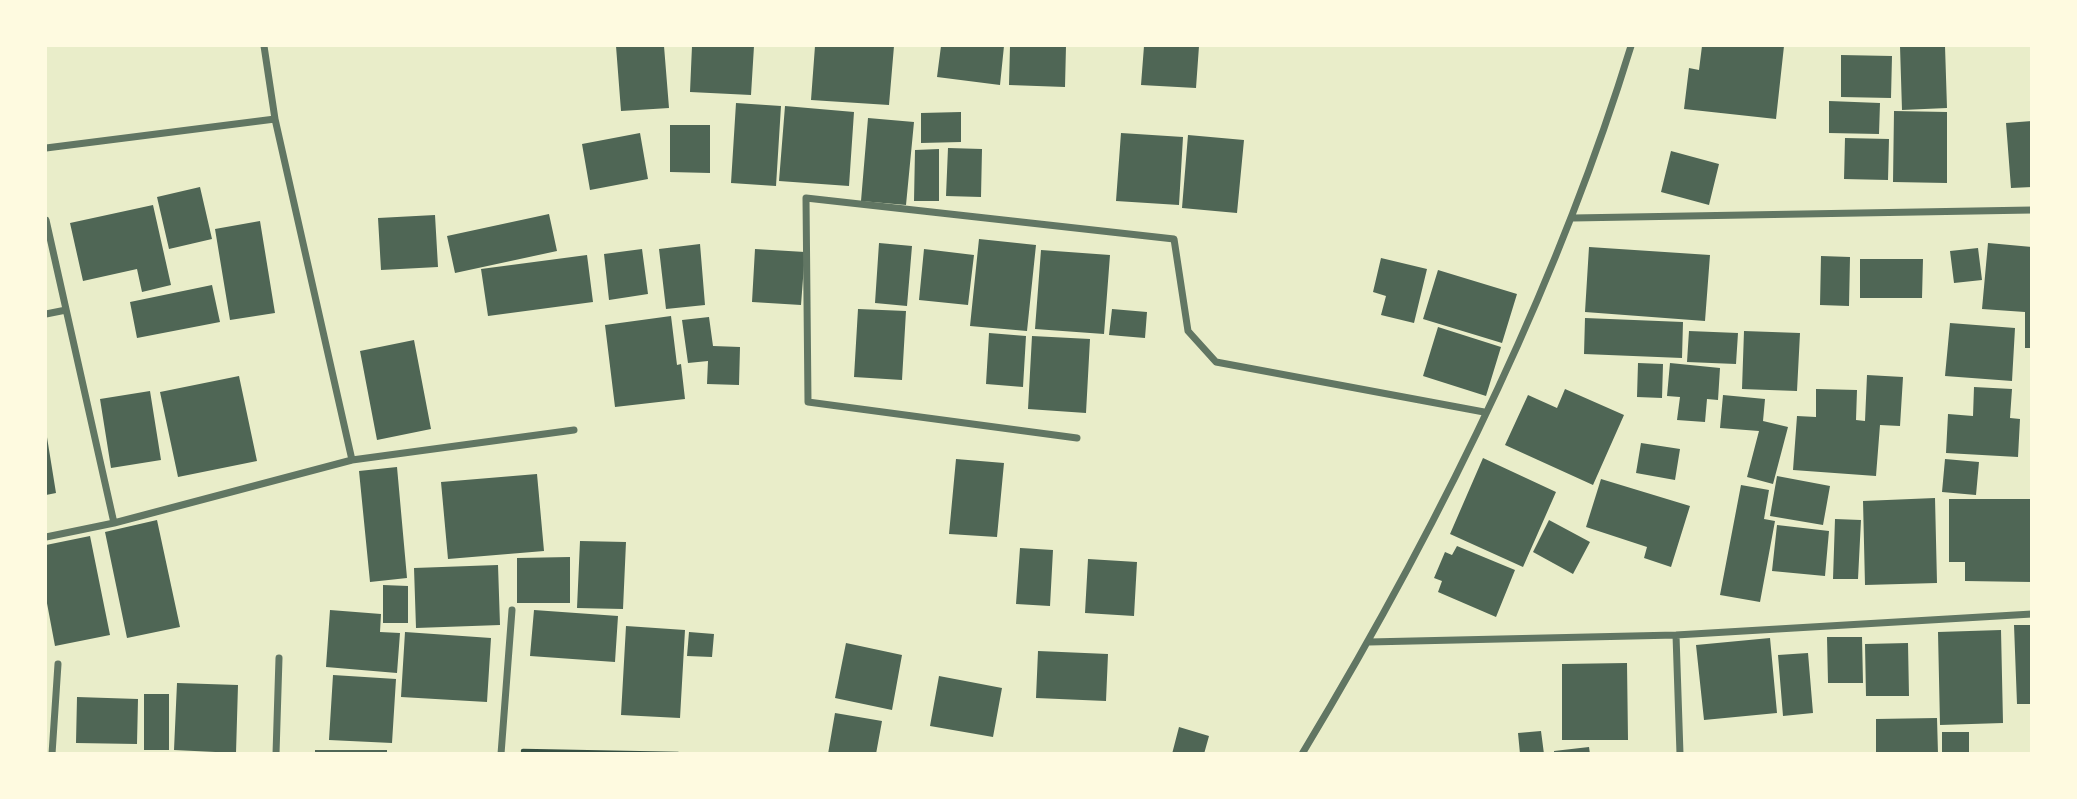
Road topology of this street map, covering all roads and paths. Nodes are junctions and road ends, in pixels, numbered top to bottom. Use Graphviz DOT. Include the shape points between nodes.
graph roads {
  1 [pos="264,46"];
  2 [pos="1631,46"];
  3 [pos="275,119"];
  4 [pos="46,148"];
  5 [pos="2032,210"];
  6 [pos="1573,218"];
  7 [pos="46,220"];
  8 [pos="66,310"];
  9 [pos="46,314"];
  10 [pos="1484,412"];
  11 [pos="574,430"];
  12 [pos="1077,438"];
  13 [pos="352,460"];
  14 [pos="114,523"];
  15 [pos="46,537"];
  16 [pos="512,610"];
  17 [pos="2032,614"];
  18 [pos="1676,635"];
  19 [pos="1369,642"];
  20 [pos="279,658"];
  21 [pos="58,664"];
  22 [pos="501,752"];
  23 [pos="52,754"];
  24 [pos="276,754"];
  25 [pos="678,754"];
  26 [pos="1302,754"];
  27 [pos="1680,754"];
  1 -- 3 [label="street"];
  2 -- 6 [label="street"];
  3 -- 4 [label="street"];
  3 -- 13 [label="street"];
  5 -- 6 [label="street"];
  6 -- 10 [label="street"];
  7 -- 8 [label="street"];
  8 -- 9 [label="street"];
  8 -- 14 [label="street"];
  10 -- 12 [label="street" via="1216,362 1188,331 1174,239 806,198 808,402"];
  10 -- 19 [label="street"];
  11 -- 13 [label="street"];
  13 -- 14 [label="street"];
  14 -- 15 [label="street"];
  16 -- 22 [label="street"];
  17 -- 18 [label="street"];
  18 -- 19 [label="street"];
  18 -- 27 [label="street"];
  19 -- 26 [label="street"];
  20 -- 24 [label="street"];
  21 -- 23 [label="street"];
  22 -- 25 [label="path"];
}
